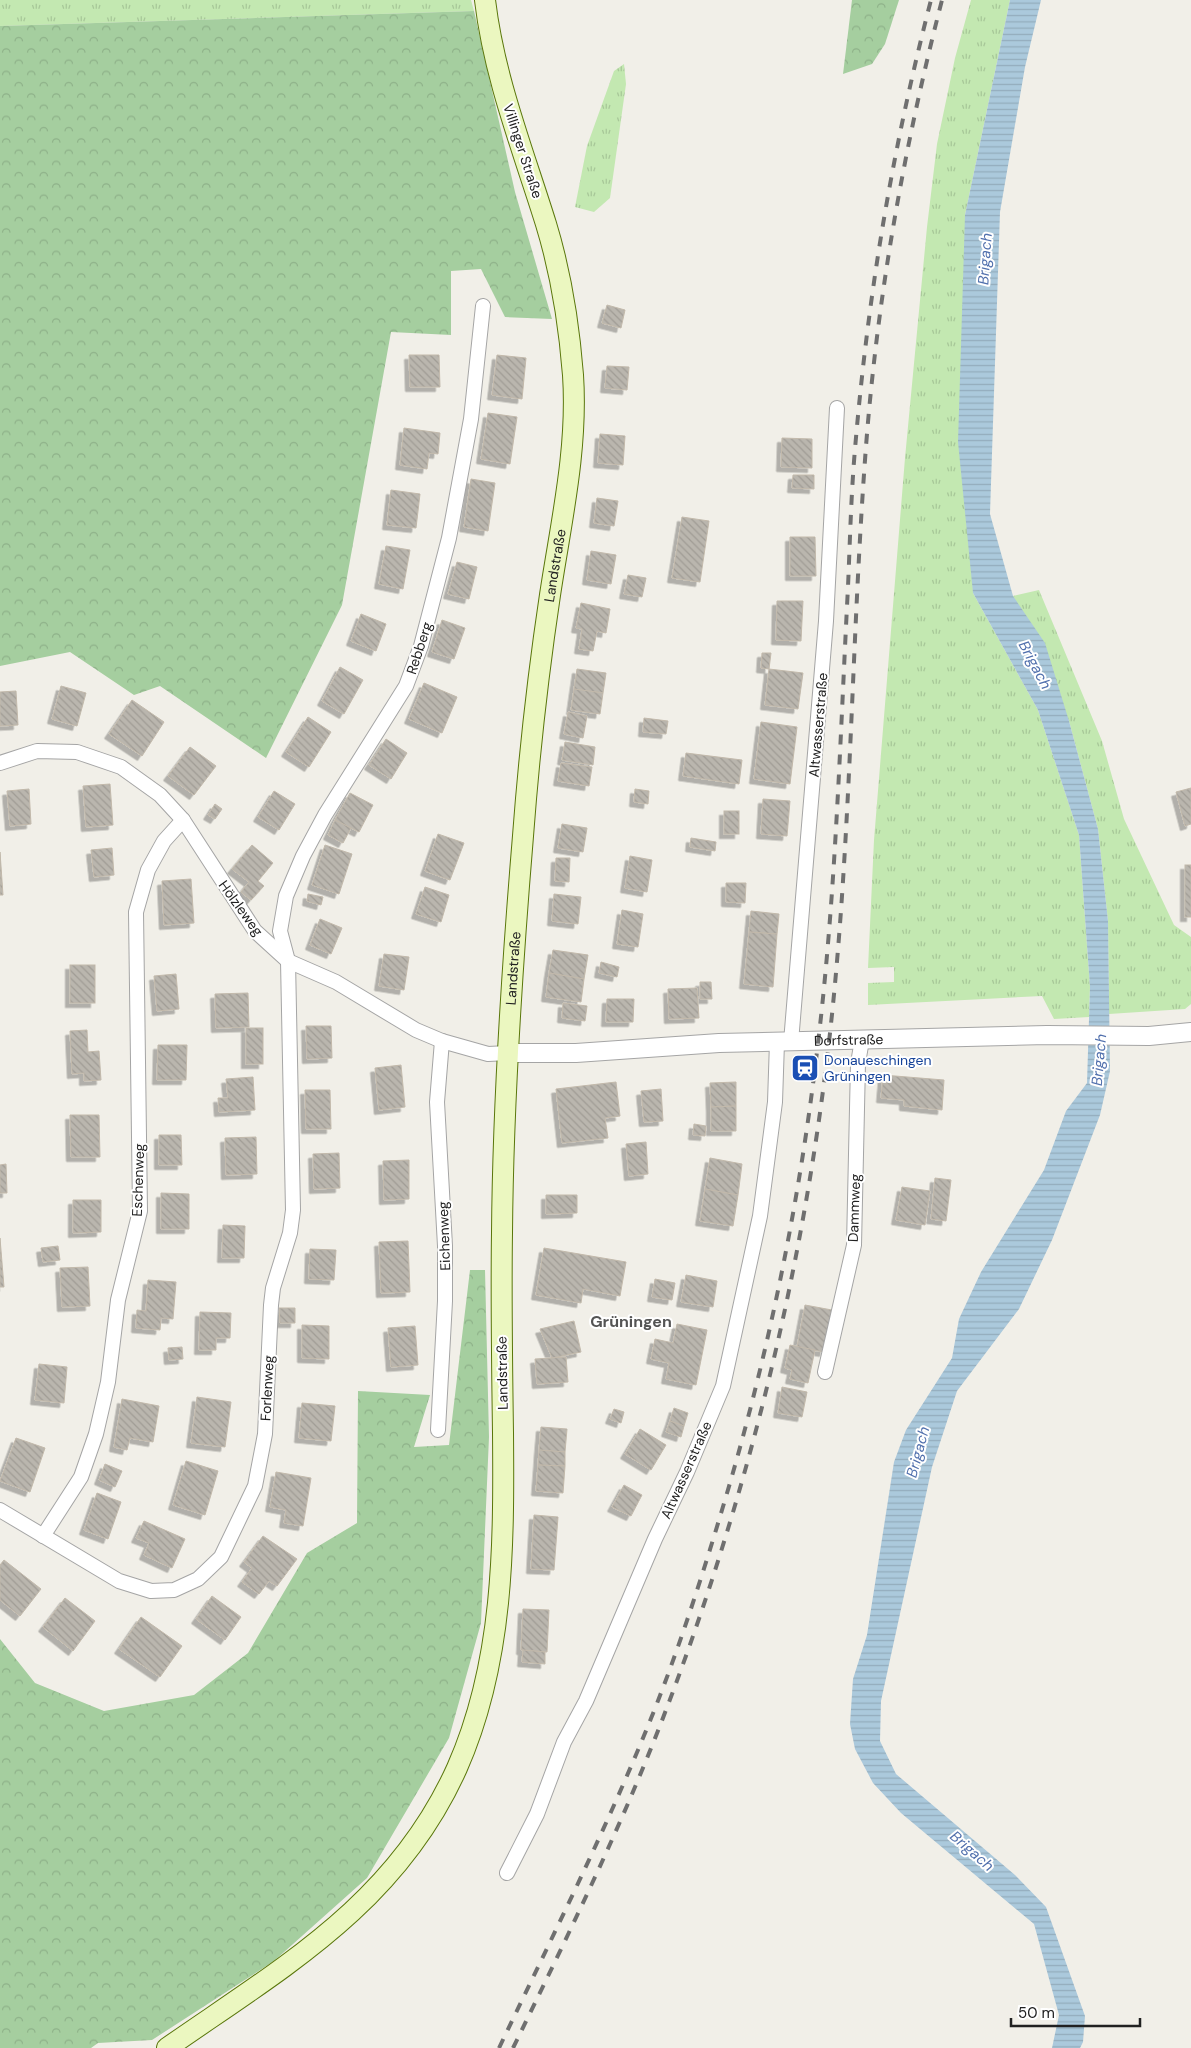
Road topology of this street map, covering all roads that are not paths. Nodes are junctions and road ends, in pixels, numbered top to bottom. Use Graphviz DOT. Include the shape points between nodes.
graph roads {
  1 [pos="485,0"];
  2 [pos="565,301"];
  3 [pos="484,306"];
  4 [pos="837,408"];
  5 [pos="0,763"];
  6 [pos="183,820"];
  7 [pos="288,961"];
  8 [pos="1191,1032"];
  9 [pos="862,1040"];
  10 [pos="442,1041"];
  11 [pos="784,1042"];
  12 [pos="508,1053"];
  13 [pos="825,1372"];
  14 [pos="438,1430"];
  15 [pos="0,1510"];
  16 [pos="43,1536"];
  17 [pos="507,1873"];
  18 [pos="167,2048"];
  1 -- 2 [label="main road, Villinger Straße" via="507,102 548,228"];
  2 -- 12 [label="main road, Landstraße" via="573,379 574,439 543,643 524,810"];
  3 -- 7 [label="street, Rebberg" via="472,419 448,538 421,646 406,686 325,816 286,896 280,930"];
  4 -- 11 [label="street, Altwasserstraße" via="826,621"];
  5 -- 6 [label="street, Hölzleweg" via="37,752 77,752 121,768 160,795"];
  6 -- 7 [label="street, Hölzleweg" via="255,931"];
  6 -- 16 [label="street, Eschenweg" via="164,840 148,870 136,912 140,1211 118,1300 108,1382 96,1434 81,1477"];
  7 -- 10 [label="street, Hölzleweg" via="336,982 416,1030"];
  7 -- 16 [label="street, Forlenweg" via="292,1210 290,1233 273,1288 265,1437 255,1486 221,1557 198,1579 174,1590 151,1591 119,1582"];
  8 -- 9 [label="street, Dorfstraße" via="1149,1036"];
  9 -- 11 [label="street, Dorfstraße"];
  9 -- 13 [label="street, Dammweg" via="858,1063 854,1245"];
  10 -- 12 [label="street, Hölzleweg" via="488,1054"];
  10 -- 14 [label="street, Eichenweg" via="437,1102 445,1283"];
  11 -- 12 [label="street, Dorfstraße" via="576,1053"];
  11 -- 17 [label="street, Altwasserstraße" via="760,1216 723,1386 586,1701 564,1742 537,1814"];
  12 -- 18 [label="main road, Landstraße" via="502,1230 502,1556 495,1640 481,1704 455,1773 412,1846 383,1881 332,1932"];
  15 -- 16 [label="street, Forlenweg"];
}
